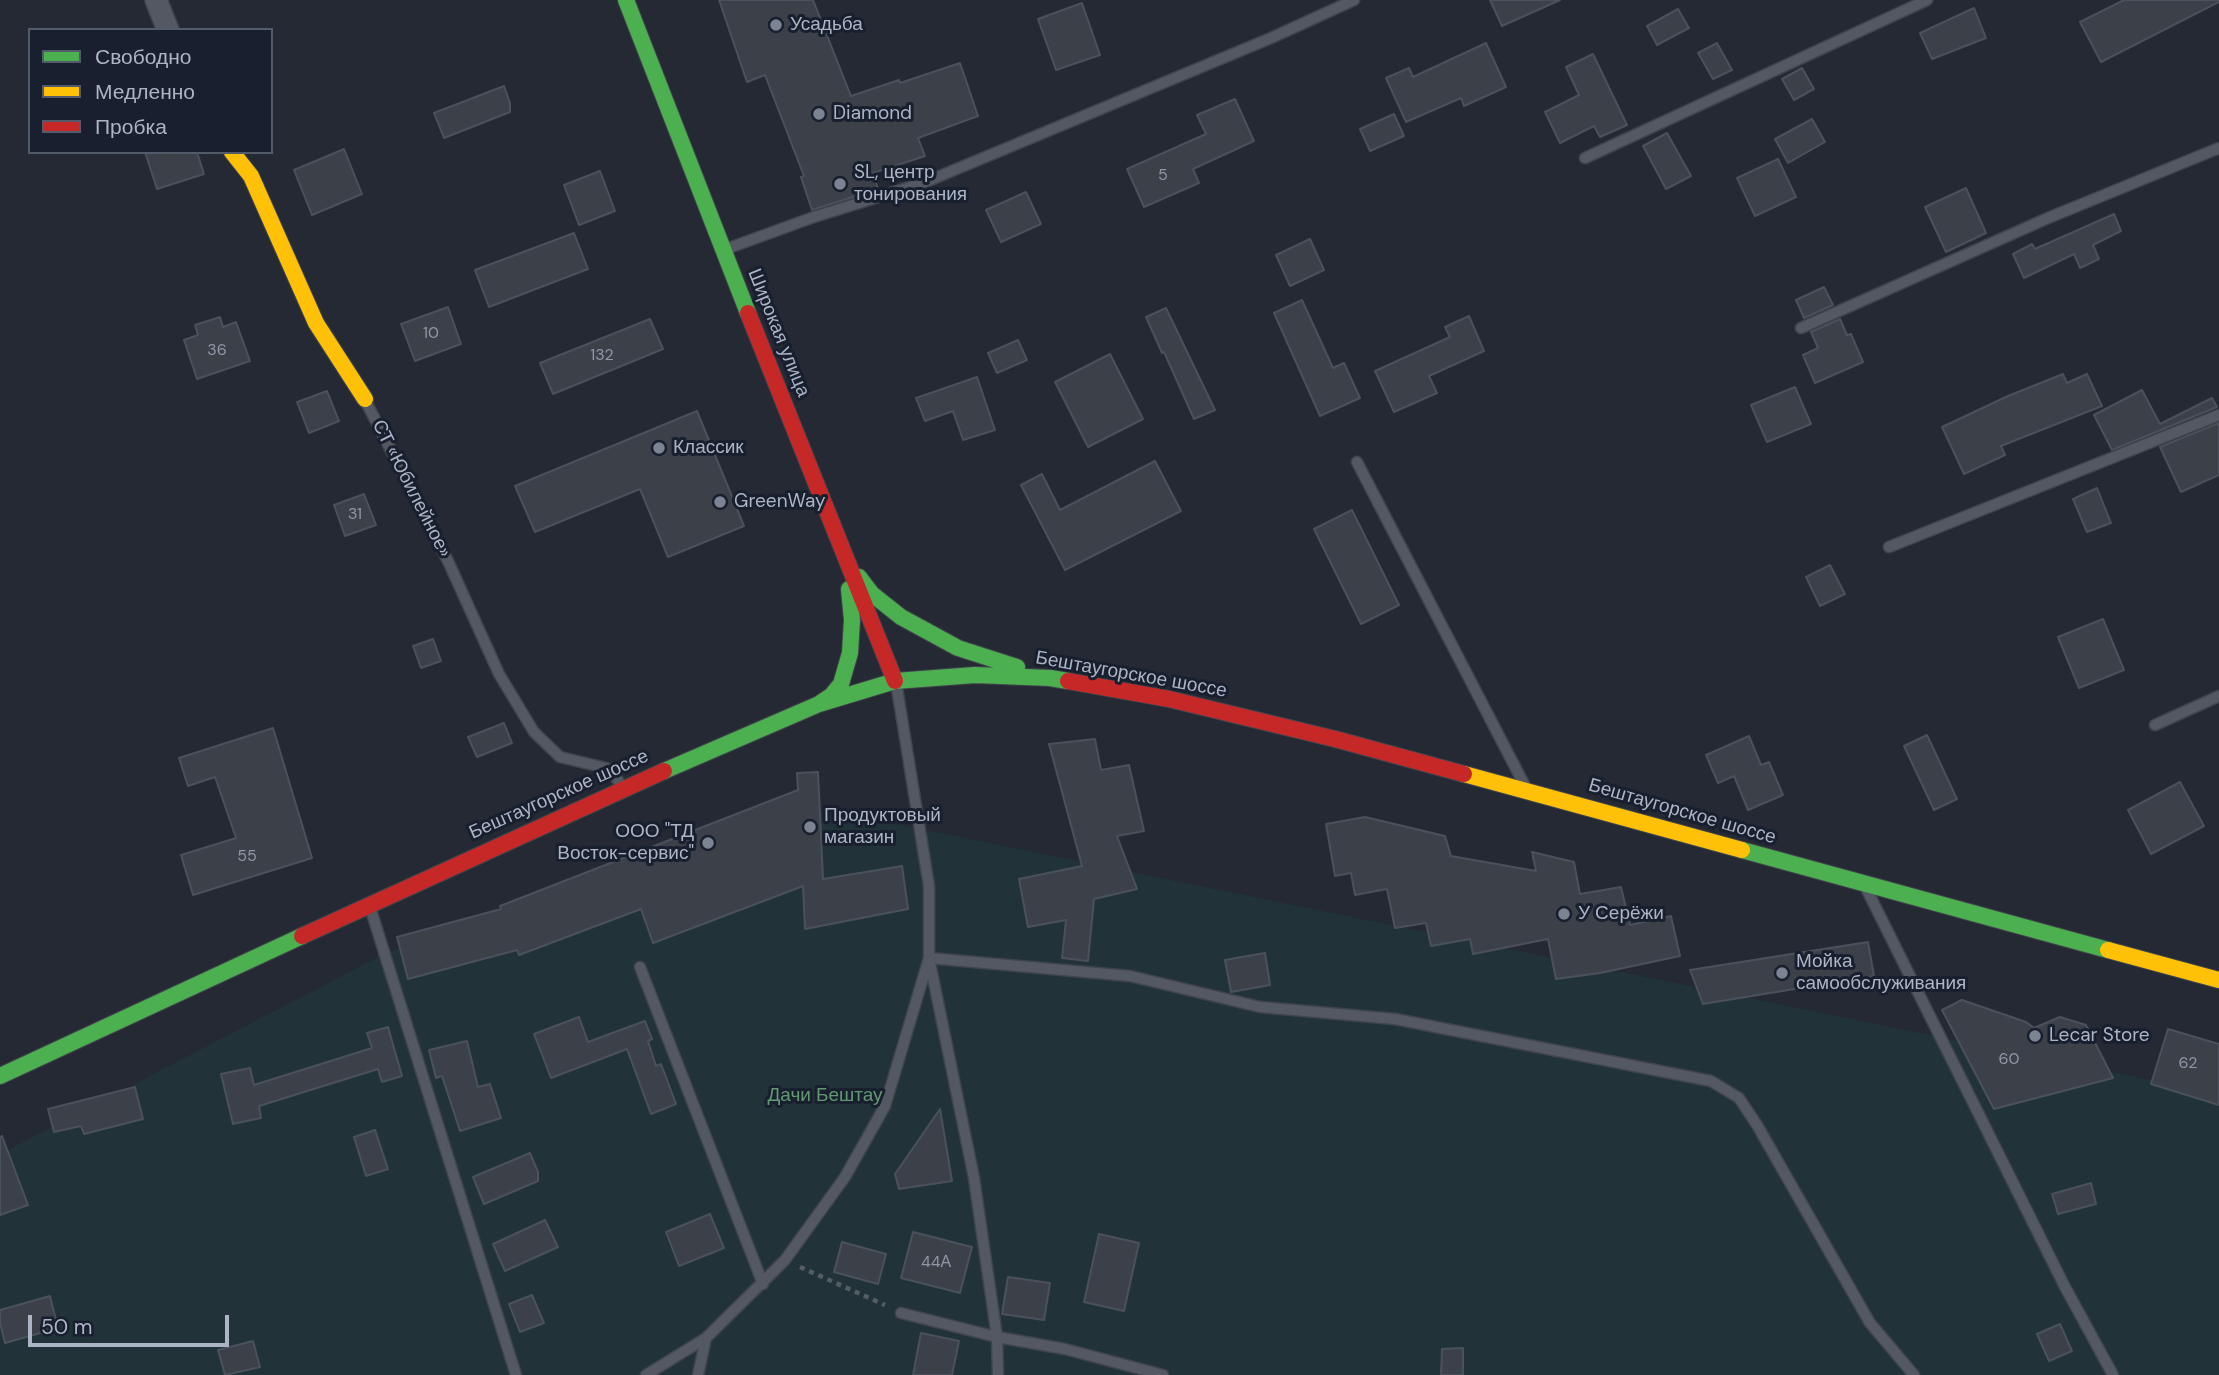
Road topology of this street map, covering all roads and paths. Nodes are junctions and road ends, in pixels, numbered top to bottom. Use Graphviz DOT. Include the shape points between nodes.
graph roads {
  1 [pos="156,0"];
  2 [pos="626,0"];
  3 [pos="1354,0"];
  4 [pos="1927,0"];
  5 [pos="167,28"];
  6 [pos="2219,148"];
  7 [pos="234,154"];
  8 [pos="1586,158"];
  9 [pos="723,251"];
  10 [pos="1801,328"];
  11 [pos="365,399"];
  12 [pos="2219,415"];
  13 [pos="1357,462"];
  14 [pos="1889,547"];
  15 [pos="847,564"];
  16 [pos="1050,678"];
  17 [pos="895,681"];
  18 [pos="2219,696"];
  19 [pos="819,705"];
  20 [pos="2155,725"];
  21 [pos="623,788"];
  22 [pos="1528,790"];
  23 [pos="1864,884"];
  24 [pos="369,905"];
  25 [pos="929,958"];
  26 [pos="640,967"];
  27 [pos="2219,980"];
  28 [pos="0,1076"];
  29 [pos="785,1260"];
  30 [pos="762,1284"];
  31 [pos="901,1313"];
  32 [pos="997,1337"];
  33 [pos="706,1338"];
  34 [pos="516,1375"];
  35 [pos="646,1375"];
  36 [pos="698,1375"];
  37 [pos="998,1375"];
  38 [pos="1163,1375"];
  39 [pos="1914,1375"];
  40 [pos="2113,1375"];
  1 -- 5 [label="street"];
  2 -- 9 [label="main road, Широкая улица"];
  3 -- 9 [label="lane" via="923,183"];
  4 -- 8 [label="lane"];
  6 -- 10 [label="lane"];
  7 -- 11 [label="main road, СТ «Юбилейное»" via="251,176 316,323"];
  9 -- 15 [label="main road, Широкая улица"];
  11 -- 21 [label="lane, СТ «Юбилейное»" via="448,561 499,674 534,732 560,757 610,769"];
  12 -- 14 [label="lane"];
  13 -- 22 [label="lane"];
  15 -- 16 [label="main road" via="872,594 901,617 958,648"];
  15 -- 17 [label="main road, Широкая улица"];
  15 -- 19 [label="main road" via="850,653 841,684"];
  16 -- 17 [label="main road, Бештаугорское шоссе" via="975,675"];
  16 -- 22 [label="main road, Бештаугорское шоссе" via="1182,702"];
  17 -- 19 [label="main road, Бештаугорское шоссе"];
  17 -- 25 [label="lane" via="929,886"];
  18 -- 20 [label="lane"];
  19 -- 21 [label="main road, Бештаугорское шоссе"];
  21 -- 24 [label="main road, Бештаугорское шоссе"];
  22 -- 23 [label="main road, Бештаугорское шоссе"];
  23 -- 27 [label="main road, Бештаугорское шоссе"];
  23 -- 40 [label="lane"];
  24 -- 28 [label="main road, Бештаугорское шоссе"];
  24 -- 34 [label="lane"];
  25 -- 29 [label="lane" via="885,1106 845,1177"];
  25 -- 32 [label="lane" via="974,1178"];
  25 -- 39 [label="lane" via="1130,976 1260,1007 1395,1019 1711,1081 1739,1098 1758,1125 1870,1323"];
  26 -- 30 [label="lane"];
  29 -- 30 [label="lane"];
  29 -- 31 [label="path"];
  30 -- 33 [label="lane"];
  31 -- 32 [label="lane"];
  32 -- 37 [label="lane"];
  32 -- 38 [label="lane"];
  33 -- 35 [label="lane"];
  33 -- 36 [label="lane"];
}
